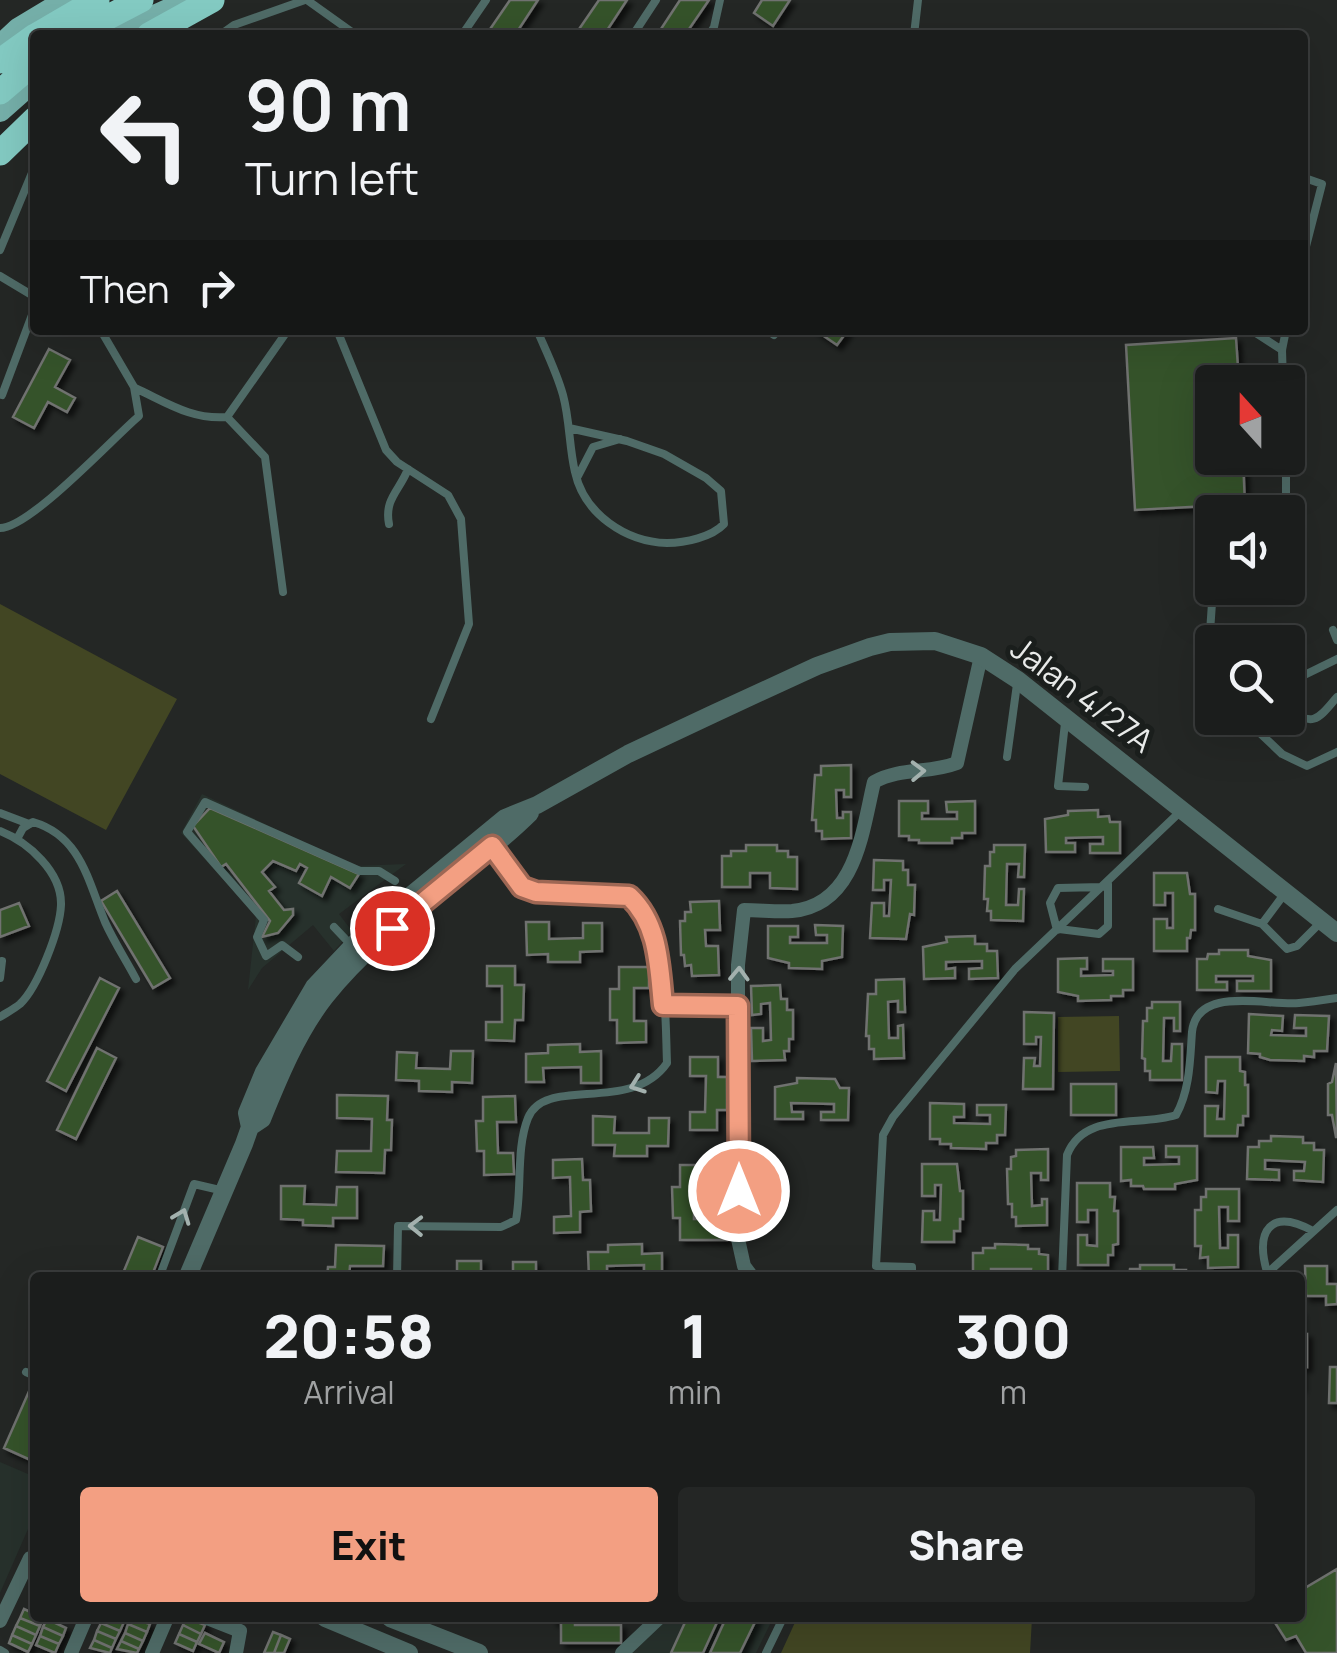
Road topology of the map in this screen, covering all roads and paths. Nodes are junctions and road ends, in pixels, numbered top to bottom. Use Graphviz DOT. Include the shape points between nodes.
graph roads {
  1 [pos="66,0"];
  2 [pos="97,0"];
  3 [pos="141,0"];
  4 [pos="190,0"];
  5 [pos="212,0"];
  6 [pos="306,0"];
  7 [pos="486,0"];
  8 [pos="656,0"];
  9 [pos="720,0"];
  10 [pos="918,0"];
  11 [pos="46,30"];
  12 [pos="84,30"];
  13 [pos="123,30"];
  14 [pos="158,30"];
  15 [pos="228,30"];
  16 [pos="349,30"];
  17 [pos="465,30"];
  18 [pos="635,30"];
  19 [pos="711,30"];
  20 [pos="915,30"];
  21 [pos="30,40"];
  22 [pos="0,46"];
  23 [pos="0,61"];
  24 [pos="30,66"];
  25 [pos="30,84"];
  26 [pos="0,92"];
  27 [pos="0,111"];
  28 [pos="30,124"];
  29 [pos="0,153"];
  30 [pos="30,178"];
  31 [pos="1308,179"];
  32 [pos="1308,239"];
  33 [pos="0,250"];
  34 [pos="0,276"];
  35 [pos="30,294"];
  36 [pos="30,320"];
  37 [pos="104,335"];
  38 [pos="284,335"];
  39 [pos="339,335"];
  40 [pos="540,335"];
  41 [pos="1258,335"];
  42 [pos="1285,335"];
  43 [pos="1282,350"];
  44 [pos="1282,365"];
  45 [pos="134,387"];
  46 [pos="2,395"];
  47 [pos="227,417"];
  48 [pos="570,428"];
  49 [pos="620,439"];
  50 [pos="408,469"];
  51 [pos="578,480"];
  52 [pos="390,524"];
  53 [pos="0,528"];
  54 [pos="283,592"];
  55 [pos="981,656"];
  56 [pos="1337,660"];
  57 [pos="1305,674"];
  58 [pos="1018,680"];
  59 [pos="1337,697"];
  60 [pos="1066,718"];
  61 [pos="431,719"];
  62 [pos="1305,719"];
  63 [pos="1262,735"];
  64 [pos="1337,752"];
  65 [pos="1007,757"];
  66 [pos="1085,787"];
  67 [pos="537,806"];
  68 [pos="1182,810"];
  69 [pos="0,813"];
  70 [pos="30,824"];
  71 [pos="0,831"];
  72 [pos="17,839"];
  73 [pos="492,846"];
  74 [pos="395,881"];
  75 [pos="1106,885"];
  76 [pos="1285,893"];
  77 [pos="1218,909"];
  78 [pos="1322,921"];
  79 [pos="1262,924"];
  80 [pos="334,927"];
  81 [pos="1058,929"];
  82 [pos="1337,933"];
  83 [pos="357,951"];
  84 [pos="298,957"];
  85 [pos="2,961"];
  86 [pos="0,978"];
  87 [pos="136,979"];
  88 [pos="1337,998"];
  89 [pos="663,1005"];
  90 [pos="738,1006"];
  91 [pos="0,1017"];
  92 [pos="226,1191"];
  93 [pos="1337,1210"];
  94 [pos="1314,1231"];
  95 [pos="161,1272"];
  96 [pos="190,1272"];
  97 [pos="397,1272"];
  98 [pos="748,1272"];
  99 [pos="912,1272"];
  100 [pos="1062,1272"];
  101 [pos="1265,1272"];
  102 [pos="1268,1272"];
  103 [pos="30,1562"];
  104 [pos="0,1622"];
  105 [pos="84,1622"];
  106 [pos="165,1622"];
  107 [pos="217,1622"];
  108 [pos="335,1622"];
  109 [pos="401,1622"];
  110 [pos="655,1622"];
  111 [pos="781,1622"];
  112 [pos="412,1626"];
  113 [pos="406,1652"];
  114 [pos="72,1653"];
  115 [pos="152,1653"];
  116 [pos="236,1653"];
  117 [pos="479,1653"];
  118 [pos="622,1653"];
  119 [pos="766,1653"];
  1 -- 22 [label="main road"];
  2 -- 11 [label="highway"];
  3 -- 12 [label="highway"];
  4 -- 13 [label="main road"];
  5 -- 14 [label="highway"];
  6 -- 15 [label="lane"];
  6 -- 16 [label="lane"];
  7 -- 17 [label="lane"];
  8 -- 18 [label="lane"];
  9 -- 19 [label="lane"];
  10 -- 20 [label="lane"];
  21 -- 23 [label="highway"];
  24 -- 26 [label="highway"];
  25 -- 27 [label="main road"];
  28 -- 29 [label="highway"];
  30 -- 33 [label="lane"];
  31 -- 32 [label="lane" via="1322,184"];
  34 -- 35 [label="lane"];
  36 -- 46 [label="lane"];
  37 -- 45 [label="lane"];
  38 -- 47 [label="lane"];
  39 -- 50 [label="lane" via="386,450"];
  40 -- 48 [label="lane"];
  41 -- 43 [label="lane"];
  42 -- 43 [label="lane"];
  43 -- 44 [label="lane"];
  45 -- 47 [label="lane" via="185,414"];
  45 -- 53 [label="lane" via="139,416 62,488 12,528"];
  47 -- 54 [label="lane" via="264,457"];
  48 -- 49 [label="lane"];
  48 -- 51 [label="lane"];
  49 -- 51 [label="lane" via="593,447"];
  49 -- 51 [label="lane" via="706,478 721,491 724,524 674,543 630,535 596,512"];
  50 -- 52 [label="lane" via="386,511"];
  50 -- 61 [label="lane" via="448,494 461,519 469,624"];
  55 -- 58 [label="street, Jalan 4/27A"];
  55 -- 67 [label="street, Jalan 4/27A" via="935,641 858,650 628,754"];
  90 -- 55 [label="street, one-way" via="744,910 794,911 824,902 842,887 852,864 874,782 958,763"];
  56 -- 57 [label="lane"];
  58 -- 60 [label="street, Jalan 4/27A"];
  58 -- 65 [label="lane"];
  59 -- 62 [label="lane" via="1320,717"];
  60 -- 66 [label="lane" via="1058,786"];
  60 -- 68 [label="street, Jalan 4/27A"];
  63 -- 64 [label="lane" via="1307,766"];
  67 -- 73 [label="street, Jalan 4/27A"];
  67 -- 83 [label="street, Jalan 4/27A" via="478,838"];
  68 -- 75 [label="lane"];
  68 -- 76 [label="street, Jalan 4/27A"];
  69 -- 70 [label="lane"];
  70 -- 72 [label="lane"];
  70 -- 87 [label="lane" via="64,838 79,856"];
  71 -- 72 [label="lane"];
  72 -- 91 [label="lane" via="48,866 61,902 46,960 22,1003"];
  73 -- 83 [label="street, Jalan 4/27A"];
  73 -- 89 [label="lane" via="522,887 629,896 642,908 658,947"];
  74 -- 84 [label="lane" via="205,802 187,832 264,920 257,937 266,956 282,946"];
  75 -- 81 [label="lane"];
  75 -- 81 [label="lane" via="1058,888 1050,903"];
  75 -- 81 [label="lane" via="1105,932"];
  76 -- 78 [label="street, Jalan 4/27A"];
  76 -- 79 [label="lane"];
  77 -- 79 [label="lane"];
  78 -- 79 [label="lane" via="1292,950"];
  78 -- 82 [label="street, Jalan 4/27A"];
  80 -- 83 [label="lane"];
  81 -- 99 [label="lane" via="1003,983 892,1116 884,1135 876,1266"];
  83 -- 92 [label="street, Jalan 4/27A" via="291,1052 262,1119 250,1127"];
  85 -- 86 [label="lane"];
  88 -- 100 [label="lane" via="1203,1008 1194,1020 1188,1082 1176,1115 1104,1124 1072,1141"];
  89 -- 90 [label="lane"];
  89 -- 97 [label="lane, one-way" via="667,1063 657,1078 605,1095 556,1096 528,1116 516,1220 501,1227 398,1226"];
  90 -- 98 [label="street" via="738,1239"];
  95 -- 92 [label="lane, one-way" via="194,1184"];
  92 -- 96 [label="street, Jalan 4/27A"];
  93 -- 94 [label="lane"];
  94 -- 101 [label="lane" via="1288,1222 1268,1229 1261,1246"];
  94 -- 102 [label="lane"];
  103 -- 104 [label="street"];
  105 -- 114 [label="street"];
  106 -- 115 [label="street"];
  107 -- 116 [label="street" via="240,1631"];
  108 -- 113 [label="street"];
  109 -- 112 [label="street"];
  110 -- 118 [label="street"];
  111 -- 119 [label="lane"];
  112 -- 113 [label="street"];
  112 -- 117 [label="street"];
}
